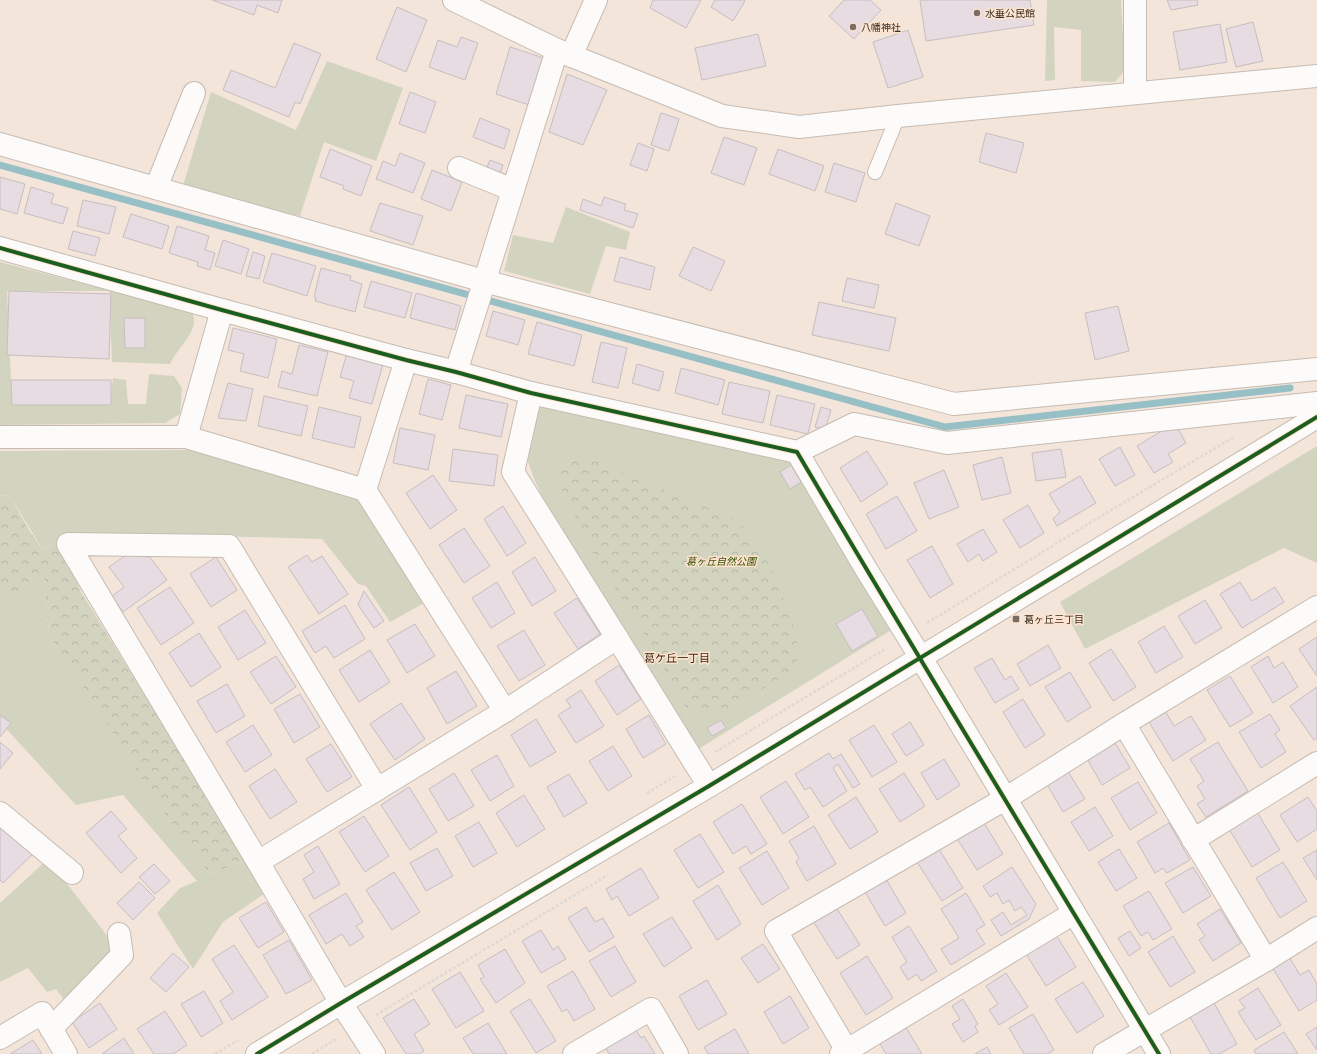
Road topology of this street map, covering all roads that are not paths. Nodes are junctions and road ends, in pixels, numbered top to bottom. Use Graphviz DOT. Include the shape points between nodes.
graph roads {
  1 [pos="454,0"];
  2 [pos="596,0"];
  3 [pos="1135,0"];
  4 [pos="564,53"];
  5 [pos="1317,76"];
  6 [pos="194,93"];
  7 [pos="1135,93"];
  8 [pos="898,116"];
  9 [pos="0,144"];
  10 [pos="459,168"];
  11 [pos="875,172"];
  12 [pos="156,188"];
  13 [pos="513,190"];
  14 [pos="0,248"];
  15 [pos="484,285"];
  16 [pos="222,310"];
  17 [pos="406,360"];
  18 [pos="1317,369"];
  19 [pos="456,372"];
  20 [pos="531,393"];
  21 [pos="1317,403"];
  22 [pos="1317,417"];
  23 [pos="0,437"];
  24 [pos="186,437"];
  25 [pos="797,452"];
  26 [pos="365,490"];
  27 [pos="1317,607"];
  28 [pos="617,638"];
  29 [pos="921,658"];
  30 [pos="505,711"];
  31 [pos="1124,724"];
  32 [pos="1317,763"];
  33 [pos="709,786"];
  34 [pos="377,789"];
  35 [pos="1005,799"];
  36 [pos="0,813"];
  37 [pos="1193,840"];
  38 [pos="258,862"];
  39 [pos="72,873"];
  40 [pos="1074,913"];
  41 [pos="1317,928"];
  42 [pos="119,934"];
  43 [pos="1266,960"];
  44 [pos="341,1003"];
  45 [pos="51,1029"];
  46 [pos="1144,1030"];
  47 [pos="0,1038"];
  48 [pos="846,1053"];
  49 [pos="66,1054"];
  50 [pos="257,1054"];
  51 [pos="374,1054"];
  52 [pos="574,1054"];
  53 [pos="677,1054"];
  54 [pos="1104,1054"];
  55 [pos="1159,1054"];
  1 -- 4 [label="street"];
  2 -- 4 [label="street"];
  3 -- 7 [label="street"];
  4 -- 8 [label="street" via="722,116 799,127"];
  4 -- 13 [label="street"];
  5 -- 7 [label="street"];
  6 -- 12 [label="street"];
  7 -- 8 [label="street"];
  8 -- 11 [label="lane"];
  9 -- 12 [label="street"];
  10 -- 13 [label="street"];
  12 -- 15 [label="street"];
  13 -- 15 [label="street"];
  14 -- 16 [label="street"];
  15 -- 18 [label="street" via="954,404"];
  15 -- 19 [label="street"];
  16 -- 17 [label="street"];
  16 -- 24 [label="street"];
  17 -- 19 [label="street"];
  17 -- 26 [label="street"];
  19 -- 20 [label="street"];
  20 -- 25 [label="street"];
  20 -- 28 [label="street" via="513,472"];
  21 -- 25 [label="street" via="947,443 854,424"];
  22 -- 29 [label="street"];
  23 -- 24 [label="street"];
  24 -- 26 [label="street"];
  25 -- 29 [label="street"];
  26 -- 30 [label="street"];
  27 -- 31 [label="street"];
  28 -- 30 [label="street"];
  28 -- 33 [label="street"];
  29 -- 33 [label="street"];
  29 -- 35 [label="street"];
  30 -- 34 [label="street"];
  31 -- 35 [label="street"];
  31 -- 37 [label="street"];
  32 -- 37 [label="street"];
  33 -- 44 [label="street"];
  34 -- 38 [label="street"];
  34 -- 38 [label="street" via="229,546 68,544"];
  35 -- 40 [label="street"];
  35 -- 48 [label="street" via="776,931"];
  36 -- 39 [label="street"];
  37 -- 43 [label="street"];
  38 -- 44 [label="street"];
  40 -- 46 [label="street"];
  40 -- 48 [label="street"];
  41 -- 43 [label="street"];
  42 -- 45 [label="street" via="122,956"];
  43 -- 46 [label="street"];
  44 -- 50 [label="street"];
  44 -- 51 [label="street"];
  45 -- 47 [label="street" via="42,1014"];
  45 -- 49 [label="street"];
  46 -- 54 [label="street"];
  46 -- 55 [label="street"];
  52 -- 53 [label="street" via="651,1009"];
}
